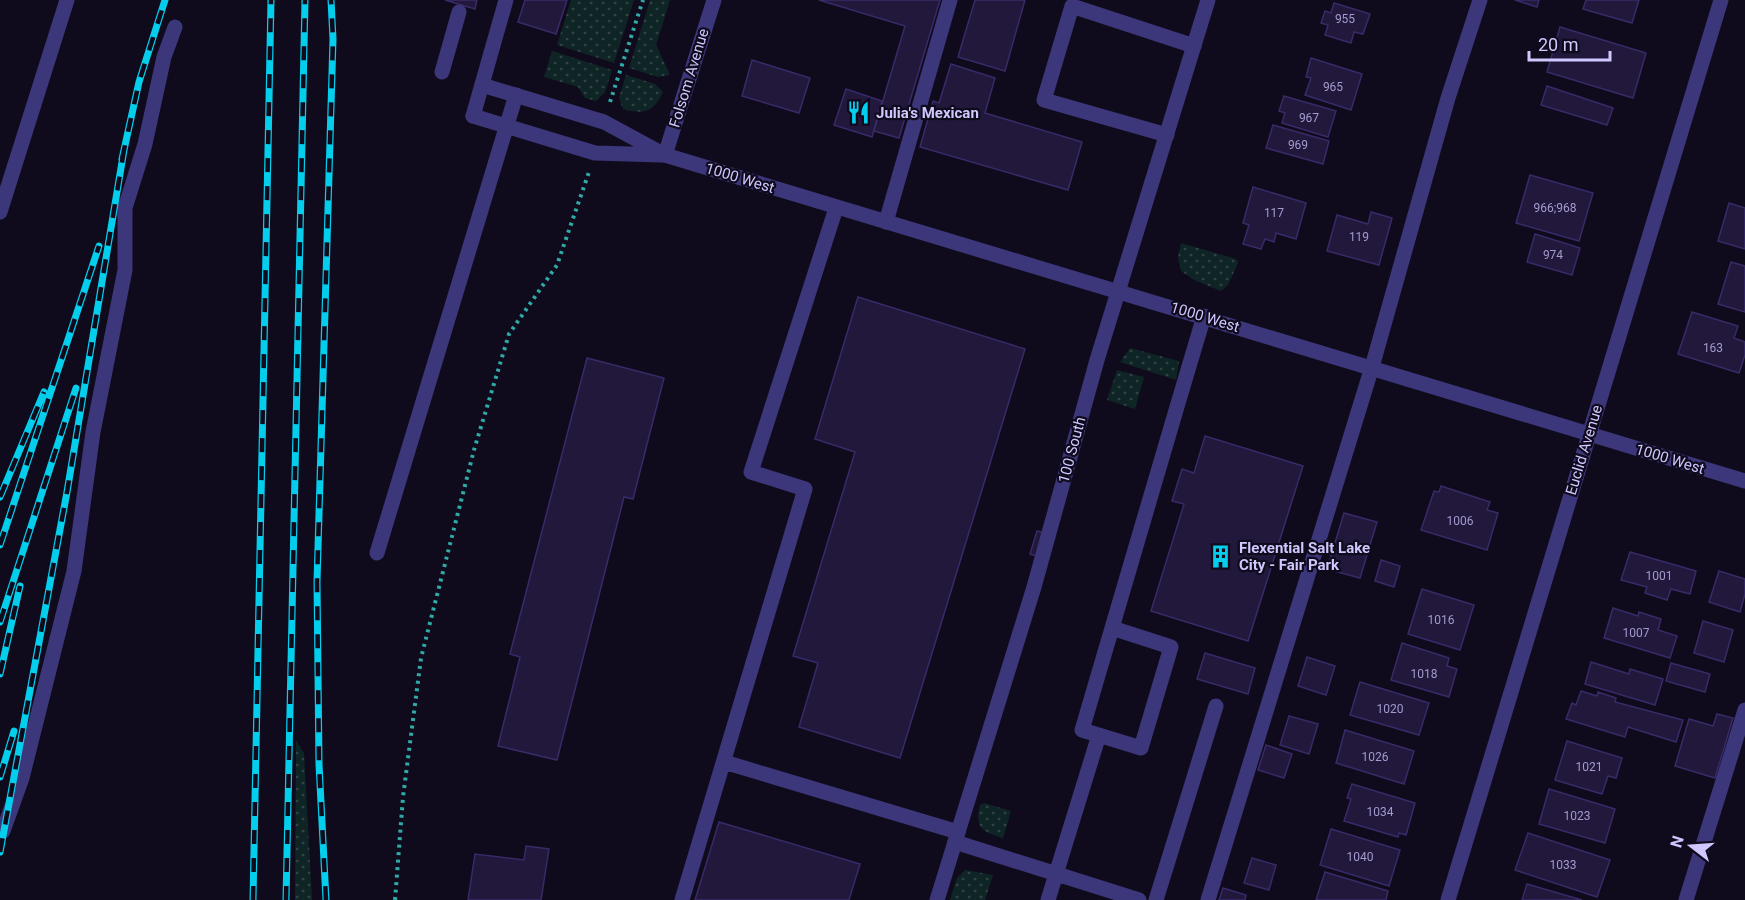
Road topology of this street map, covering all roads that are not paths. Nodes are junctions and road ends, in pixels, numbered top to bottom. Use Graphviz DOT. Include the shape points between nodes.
graph roads {
  1 [pos="67,0"];
  2 [pos="506,0"];
  3 [pos="714,0"];
  4 [pos="950,0"];
  5 [pos="1208,0"];
  6 [pos="1480,0"];
  7 [pos="1721,0"];
  8 [pos="459,12"];
  9 [pos="175,27"];
  10 [pos="1194,46"];
  11 [pos="442,72"];
  12 [pos="482,85"];
  13 [pos="516,95"];
  14 [pos="506,126"];
  15 [pos="1167,135"];
  16 [pos="665,155"];
  17 [pos="836,208"];
  18 [pos="0,212"];
  19 [pos="886,222"];
  20 [pos="1119,290"];
  21 [pos="1204,316"];
  22 [pos="1372,367"];
  23 [pos="1589,434"];
  24 [pos="1745,481"];
  25 [pos="377,553"];
  26 [pos="1112,628"];
  27 [pos="1216,706"];
  28 [pos="1745,710"];
  29 [pos="1099,735"];
  30 [pos="724,762"];
  31 [pos="0,833"];
  32 [pos="956,837"];
  33 [pos="1056,873"];
  34 [pos="682,900"];
  35 [pos="937,900"];
  36 [pos="1048,900"];
  37 [pos="1139,900"];
  38 [pos="1156,900"];
  39 [pos="1208,900"];
  40 [pos="1448,900"];
  41 [pos="1686,900"];
  1 -- 18 [label="street"];
  2 -- 12 [label="street"];
  3 -- 16 [label="street, Folsom Avenue"];
  4 -- 19 [label="street"];
  5 -- 10 [label="street, 100 South"];
  6 -- 22 [label="street" via="1448,98"];
  7 -- 23 [label="street, Euclid Avenue"];
  8 -- 11 [label="street"];
  9 -- 31 [label="street" via="125,208 125,270 93,432 74,571 22,778"];
  10 -- 15 [label="street, 100 South"];
  10 -- 15 [label="street" via="1072,6 1044,100"];
  12 -- 13 [label="street, 1000 West"];
  12 -- 14 [label="street, 1000 West" via="473,116"];
  13 -- 14 [label="street"];
  13 -- 16 [label="street, 1000 West" via="604,122"];
  14 -- 16 [label="street, 1000 West" via="595,153"];
  14 -- 25 [label="street"];
  15 -- 20 [label="street, 100 South"];
  16 -- 17 [label="street, 1000 West"];
  17 -- 19 [label="street, 1000 West"];
  17 -- 30 [label="street" via="751,472 805,489"];
  19 -- 20 [label="street, 1000 West"];
  20 -- 21 [label="street, 1000 West"];
  20 -- 32 [label="street, 100 South" via="1034,586"];
  21 -- 22 [label="street, 1000 West"];
  21 -- 26 [label="street"];
  22 -- 23 [label="street, 1000 West"];
  22 -- 39 [label="street"];
  23 -- 24 [label="street, 1000 West"];
  23 -- 40 [label="street, Euclid Avenue"];
  26 -- 29 [label="street" via="1082,730"];
  26 -- 29 [label="street" via="1171,647 1141,748"];
  27 -- 38 [label="street"];
  28 -- 41 [label="street"];
  29 -- 33 [label="street"];
  30 -- 32 [label="street"];
  30 -- 34 [label="street"];
  32 -- 33 [label="street"];
  32 -- 35 [label="street, 100 South"];
  33 -- 36 [label="street"];
  33 -- 37 [label="street"];
}
